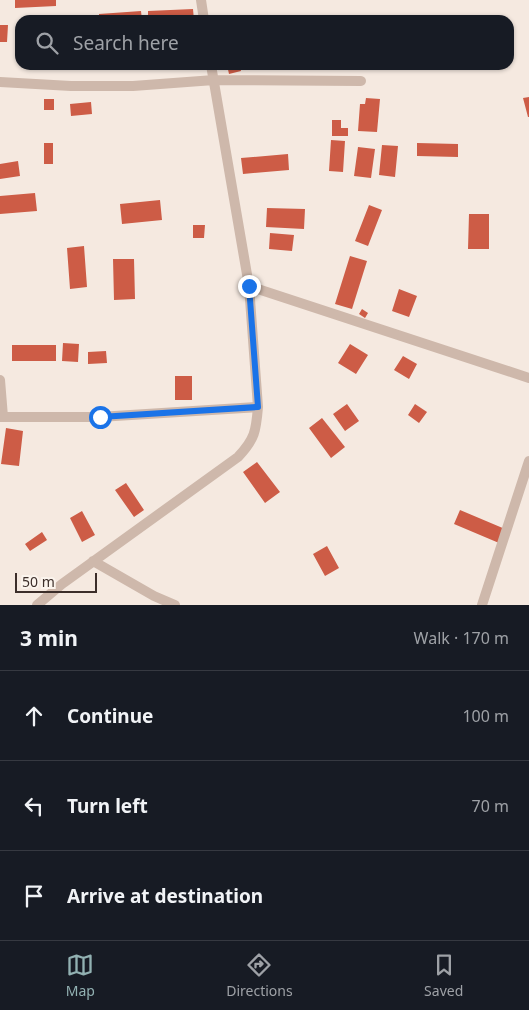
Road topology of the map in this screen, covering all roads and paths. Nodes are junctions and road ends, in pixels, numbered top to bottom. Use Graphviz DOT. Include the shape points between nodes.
graph roads {
  1 [pos="201,0"];
  2 [pos="203,15"];
  3 [pos="213,70"];
  4 [pos="214,80"];
  5 [pos="361,81"];
  6 [pos="0,82"];
  7 [pos="249,286"];
  8 [pos="529,378"];
  9 [pos="0,380"];
  10 [pos="258,407"];
  11 [pos="2,417"];
  12 [pos="529,461"];
  13 [pos="94,561"];
  14 [pos="37,605"];
  15 [pos="175,605"];
  16 [pos="482,605"];
  1 -- 2 [label="street"];
  3 -- 4 [label="street"];
  4 -- 5 [label="street"];
  4 -- 6 [label="street" via="133,86"];
  4 -- 7 [label="street"];
  7 -- 8 [label="street"];
  7 -- 10 [label="street"];
  9 -- 11 [label="street"];
  10 -- 11 [label="street" via="100,417"];
  10 -- 13 [label="street" via="251,443 238,457"];
  12 -- 16 [label="street"];
  13 -- 14 [label="street"];
  13 -- 15 [label="street"];
}
